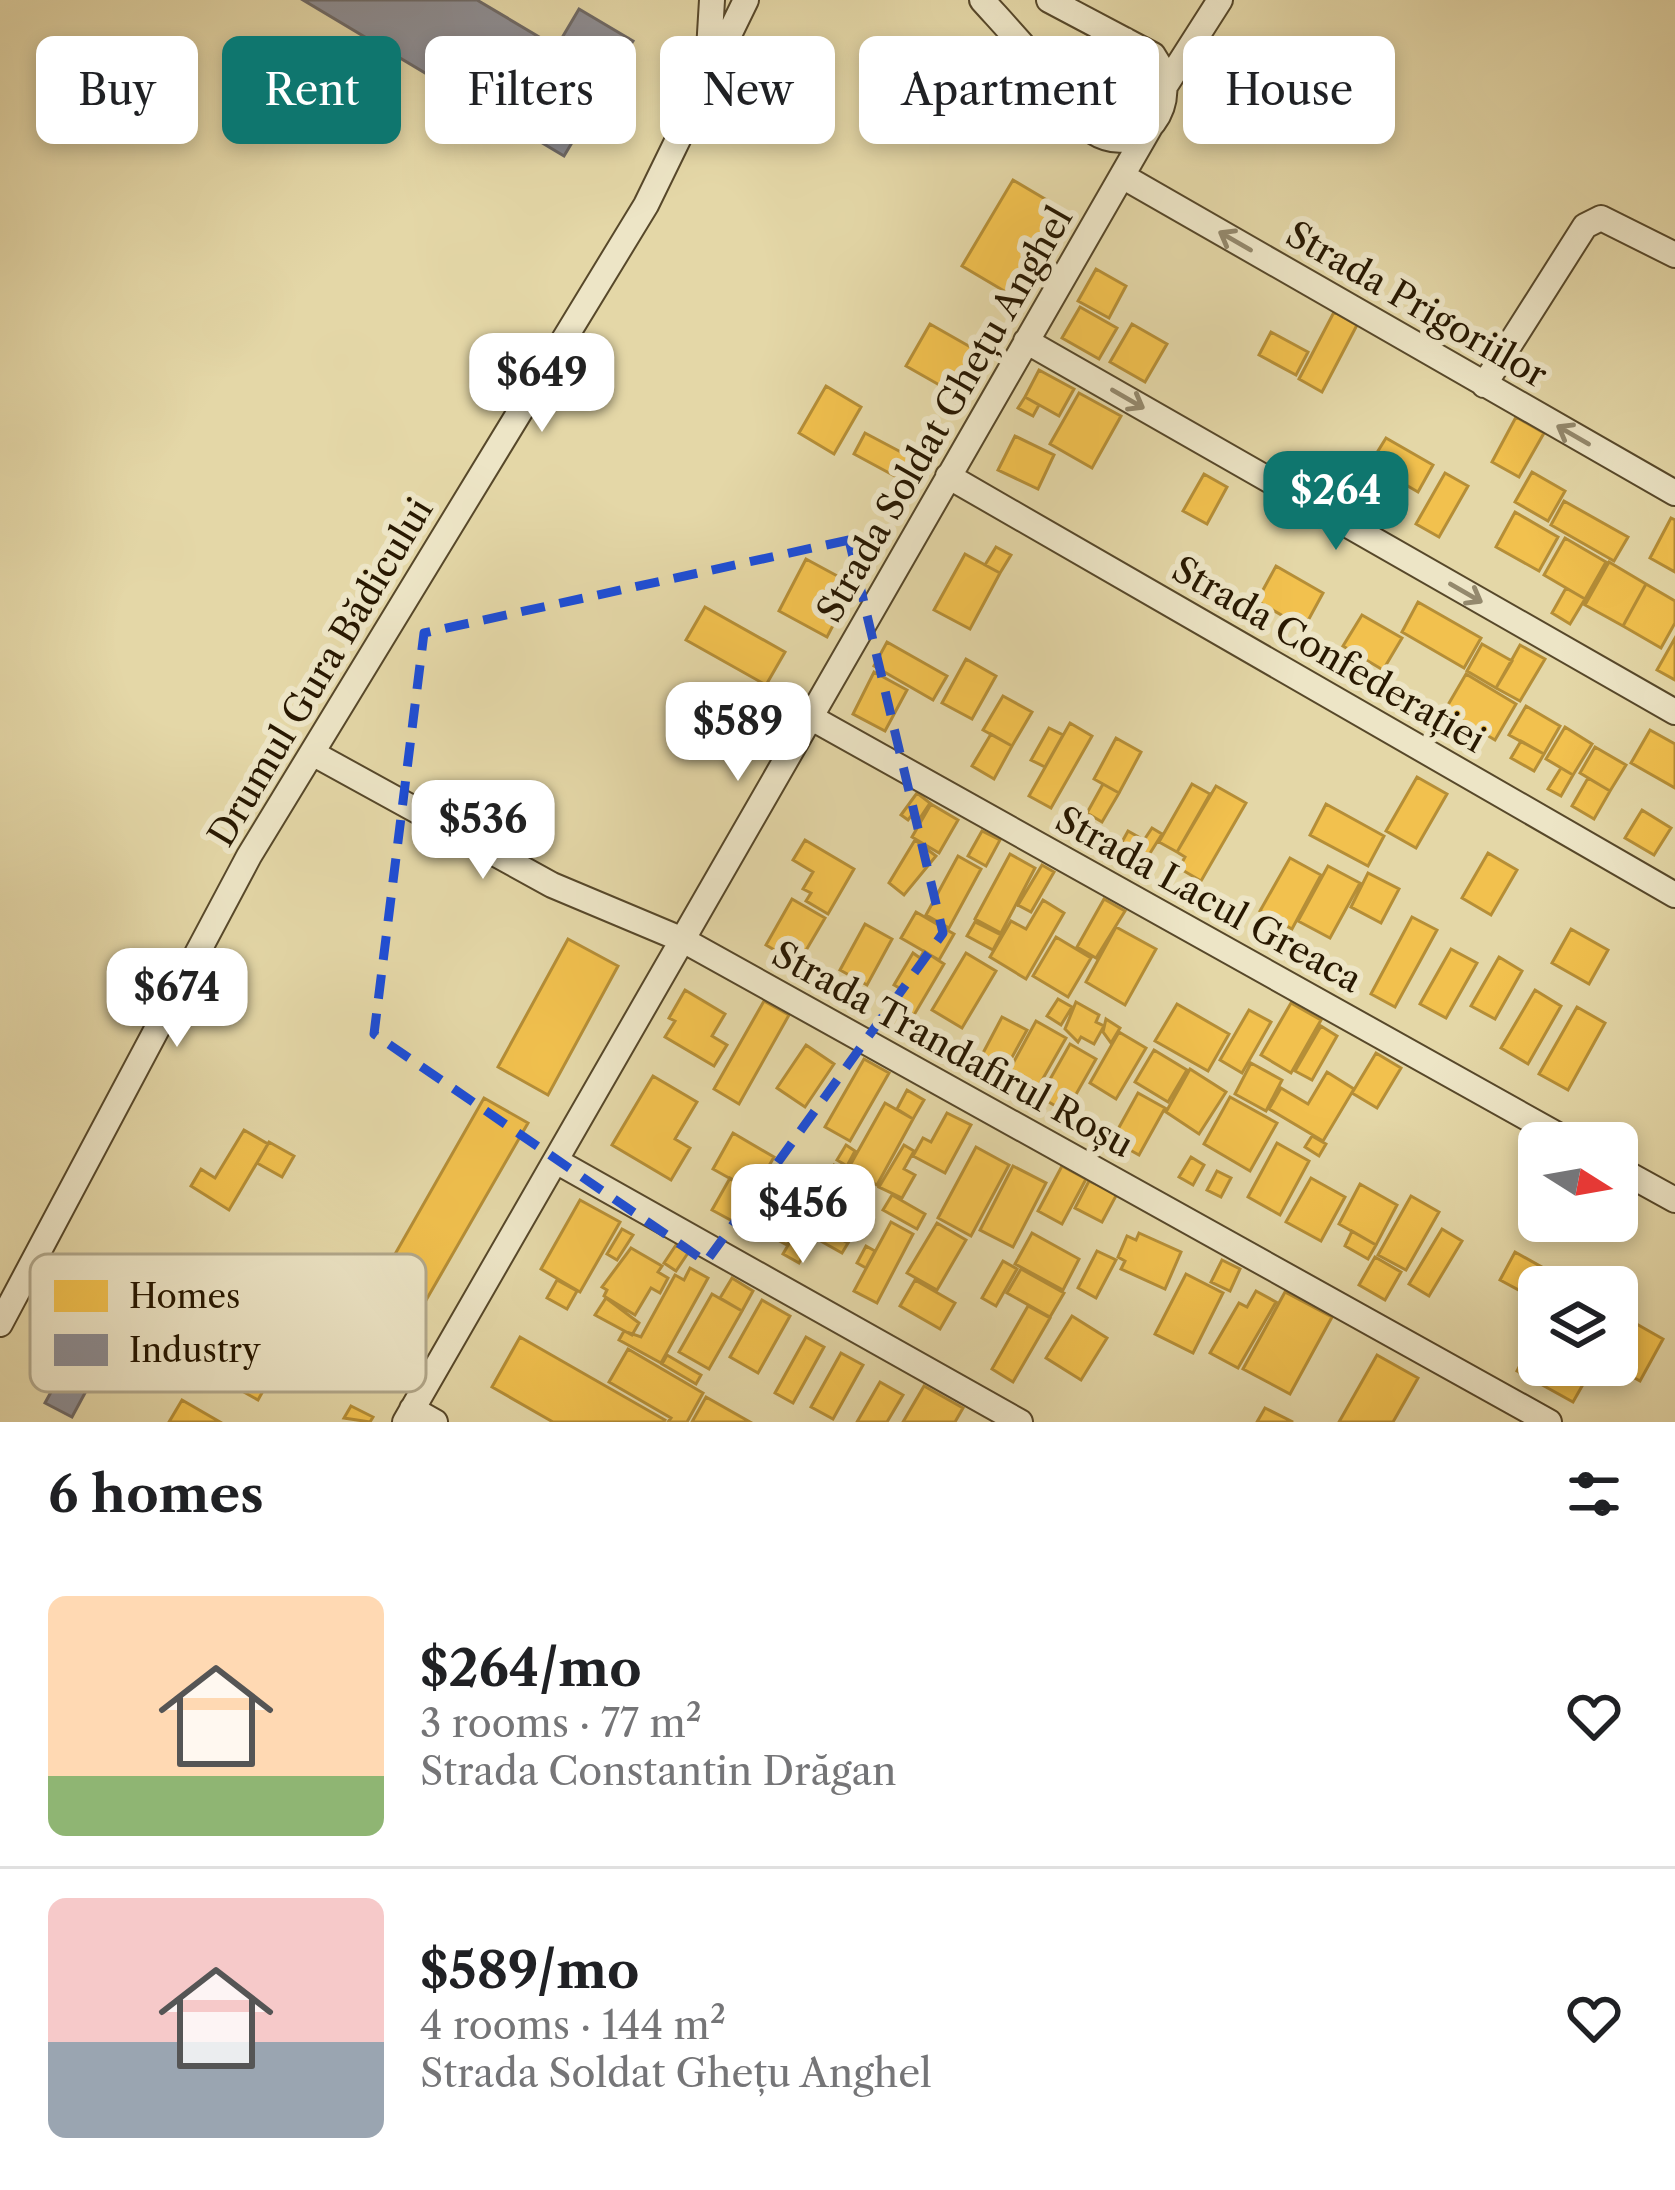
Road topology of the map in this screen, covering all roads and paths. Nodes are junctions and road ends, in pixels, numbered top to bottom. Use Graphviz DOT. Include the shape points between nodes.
graph roads {
  1 [pos="712,0"];
  2 [pos="746,0"];
  3 [pos="982,0"];
  4 [pos="1049,0"];
  5 [pos="1220,0"];
  6 [pos="710,36"];
  7 [pos="729,36"];
  8 [pos="1013,36"];
  9 [pos="1117,36"];
  10 [pos="1159,67"];
  11 [pos="1167,83"];
  12 [pos="1159,111"];
  13 [pos="676,144"];
  14 [pos="1107,144"];
  15 [pos="1141,144"];
  16 [pos="1124,178"];
  17 [pos="1675,255"];
  18 [pos="1026,341"];
  19 [pos="1484,385"];
  20 [pos="948,476"];
  21 [pos="1675,493"];
  22 [pos="1675,712"];
  23 [pos="810,717"];
  24 [pos="314,754"];
  25 [pos="1675,895"];
  26 [pos="683,940"];
  27 [pos="1534,1122"];
  28 [pos="556,1161"];
  29 [pos="1638,1180"];
  30 [pos="1675,1200"];
  31 [pos="37,1254"];
  32 [pos="30,1267"];
  33 [pos="0,1324"];
  34 [pos="426,1384"];
  35 [pos="408,1415"];
  36 [pos="435,1422"];
  37 [pos="1020,1422"];
  38 [pos="1549,1422"];
  1 -- 6 [label="street"];
  2 -- 7 [label="street, Drumul Gura Bădicului"];
  3 -- 8 [label="street"];
  4 -- 9 [label="street"];
  5 -- 11 [label="street"];
  10 -- 11 [label="street"];
  11 -- 12 [label="street"];
  13 -- 24 [label="street, Drumul Gura Bădicului"];
  14 -- 16 [label="street"];
  15 -- 16 [label="street, Strada Soldat Ghețu Anghel"];
  16 -- 18 [label="street, Strada Soldat Ghețu Anghel"];
  19 -- 16 [label="street, Strada Prigoriilor, one-way"];
  17 -- 19 [label="street" via="1601,218 1585,226"];
  18 -- 20 [label="street, Strada Soldat Ghețu Anghel"];
  18 -- 22 [label="street, one-way"];
  21 -- 19 [label="street, Strada Prigoriilor, one-way"];
  20 -- 23 [label="street, Strada Soldat Ghețu Anghel"];
  20 -- 25 [label="street, Strada Confederației"];
  23 -- 26 [label="street, Strada Soldat Ghețu Anghel"];
  23 -- 27 [label="street, Strada Lacul Greaca"];
  24 -- 26 [label="street, Strada Trandafirul Roșu" via="552,885"];
  24 -- 31 [label="street, Drumul Gura Bădicului" via="193,956"];
  26 -- 28 [label="street, Strada Soldat Ghețu Anghel"];
  26 -- 38 [label="street, Strada Trandafirul Roșu"];
  28 -- 34 [label="street, Strada Soldat Ghețu Anghel"];
  28 -- 37 [label="street"];
  29 -- 30 [label="street"];
  32 -- 33 [label="street, Drumul Gura Bădicului"];
  35 -- 36 [label="street"];
}
